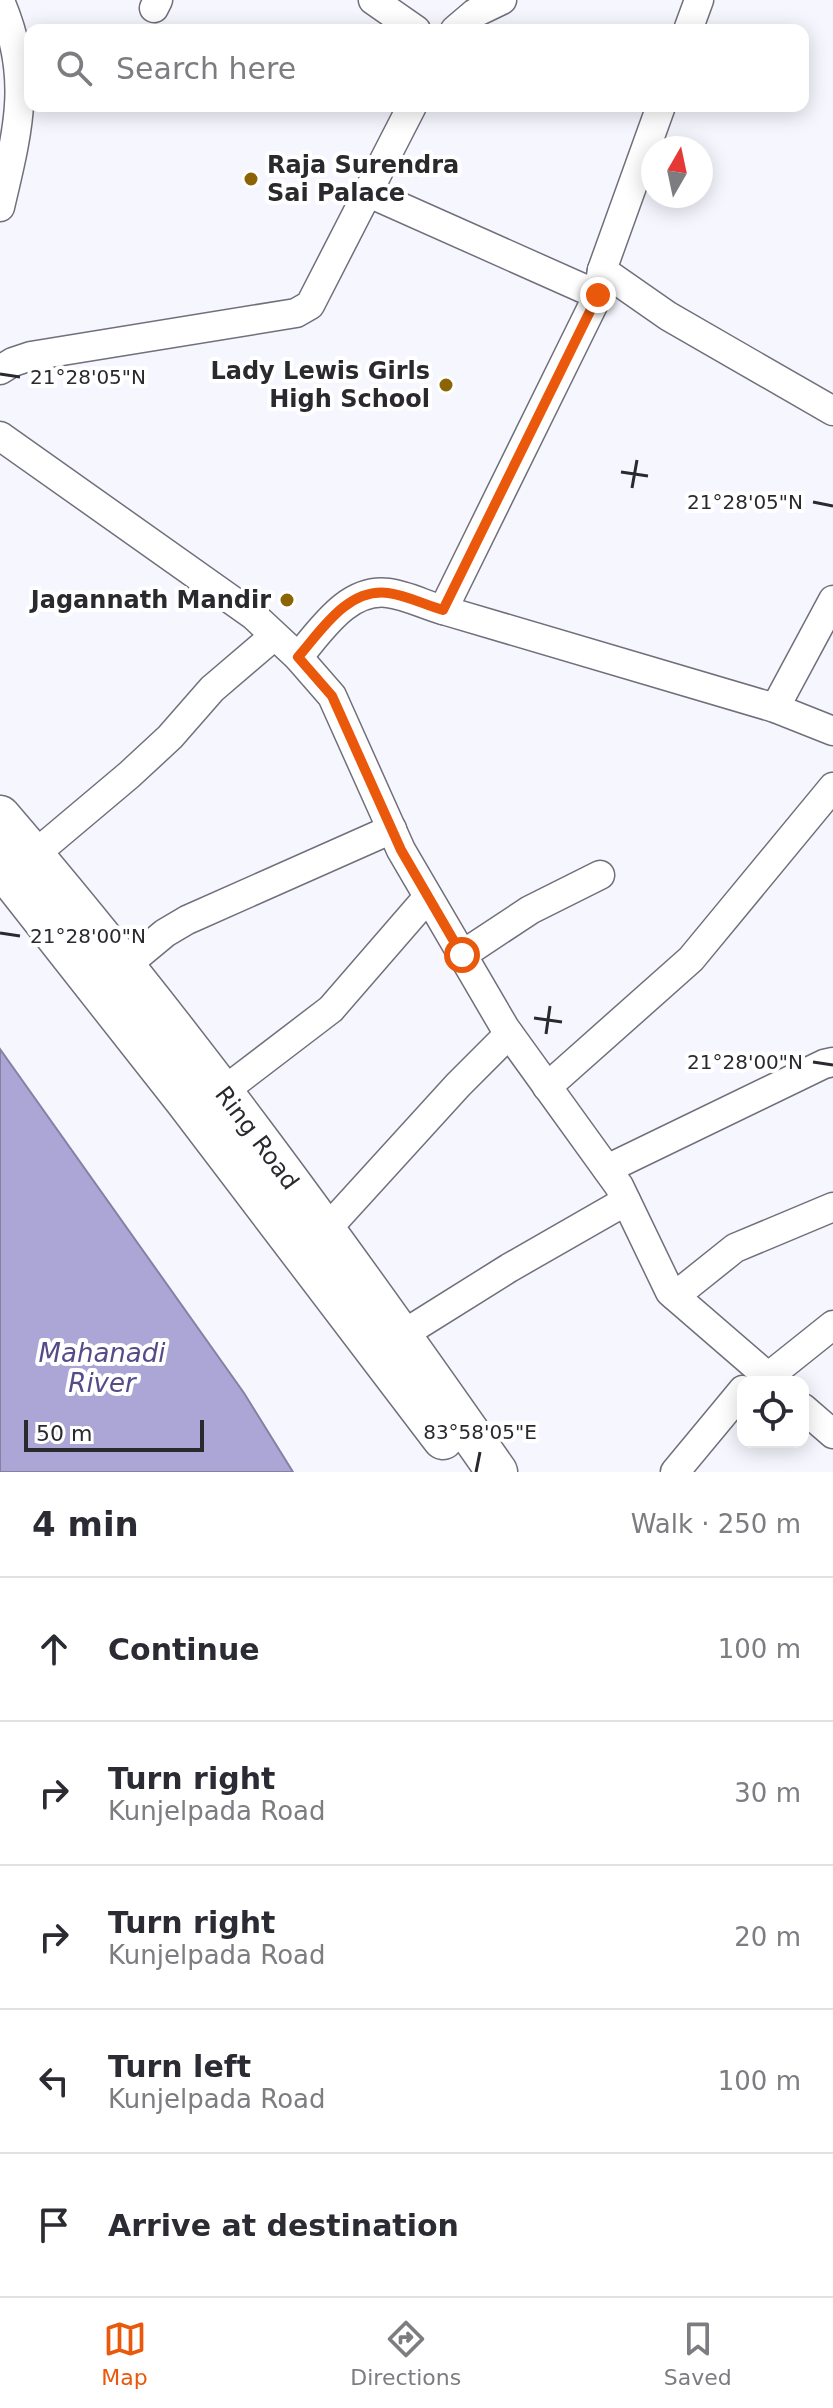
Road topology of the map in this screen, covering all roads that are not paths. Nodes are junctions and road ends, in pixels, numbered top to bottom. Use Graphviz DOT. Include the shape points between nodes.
graph roads {
  1 [pos="373,0"];
  2 [pos="502,0"];
  3 [pos="699,0"];
  4 [pos="11,6"];
  5 [pos="407,24"];
  6 [pos="462,24"];
  7 [pos="690,24"];
  8 [pos="409,112"];
  9 [pos="659,112"];
  10 [pos="369,193"];
  11 [pos="0,207"];
  12 [pos="600,283"];
  13 [pos="0,370"];
  14 [pos="833,411"];
  15 [pos="0,436"];
  16 [pos="833,600"];
  17 [pos="443,610"];
  18 [pos="274,636"];
  19 [pos="298,657"];
  20 [pos="775,708"];
  21 [pos="833,731"];
  22 [pos="833,787"];
  23 [pos="0,816"];
  24 [pos="392,829"];
  25 [pos="17,860"];
  26 [pos="600,875"];
  27 [pos="428,897"];
  28 [pos="462,955"];
  29 [pos="124,967"];
  30 [pos="509,1034"];
  31 [pos="833,1062"];
  32 [pos="547,1087"];
  33 [pos="221,1093"];
  34 [pos="607,1169"];
  35 [pos="626,1201"];
  36 [pos="833,1207"];
  37 [pos="325,1231"];
  38 [pos="675,1296"];
  39 [pos="833,1325"];
  40 [pos="402,1335"];
  41 [pos="755,1376"];
  42 [pos="764,1376"];
  43 [pos="737,1404"];
  44 [pos="809,1413"];
  45 [pos="833,1434"];
  46 [pos="466,1472"];
  47 [pos="497,1472"];
  48 [pos="675,1472"];
  1 -- 5 [label="street"];
  2 -- 6 [label="street"];
  3 -- 7 [label="street"];
  4 -- 11 [label="street" via="21,88"];
  8 -- 10 [label="street"];
  9 -- 12 [label="street"];
  10 -- 12 [label="street"];
  10 -- 13 [label="street" via="310,305 296,313 31,356"];
  12 -- 14 [label="street"];
  12 -- 17 [label="street"];
  15 -- 18 [label="street" via="253,615"];
  16 -- 20 [label="street"];
  17 -- 19 [label="street" via="387,593 363,595 342,607"];
  17 -- 20 [label="street"];
  18 -- 19 [label="street"];
  18 -- 25 [label="street" via="212,689 139,766"];
  19 -- 24 [label="street" via="332,696"];
  20 -- 21 [label="street"];
  22 -- 32 [label="street" via="691,959"];
  23 -- 25 [label="street, Ring Road"];
  24 -- 27 [label="street"];
  24 -- 29 [label="street" via="187,920"];
  25 -- 29 [label="street, Ring Road"];
  25 -- 46 [label="street, Ring Road" via="185,1100"];
  26 -- 28 [label="street" via="530,910"];
  27 -- 28 [label="street"];
  27 -- 33 [label="street" via="331,1009"];
  28 -- 30 [label="street"];
  29 -- 33 [label="street, Ring Road"];
  30 -- 32 [label="street"];
  30 -- 37 [label="street"];
  31 -- 34 [label="street"];
  32 -- 34 [label="street"];
  33 -- 37 [label="street, Ring Road"];
  34 -- 35 [label="street"];
  35 -- 38 [label="street"];
  35 -- 40 [label="street"];
  36 -- 38 [label="street" via="735,1248"];
  37 -- 40 [label="street, Ring Road"];
  38 -- 41 [label="street"];
  39 -- 42 [label="street"];
  40 -- 47 [label="street, Ring Road"];
  43 -- 48 [label="street"];
  44 -- 45 [label="street"];
}
